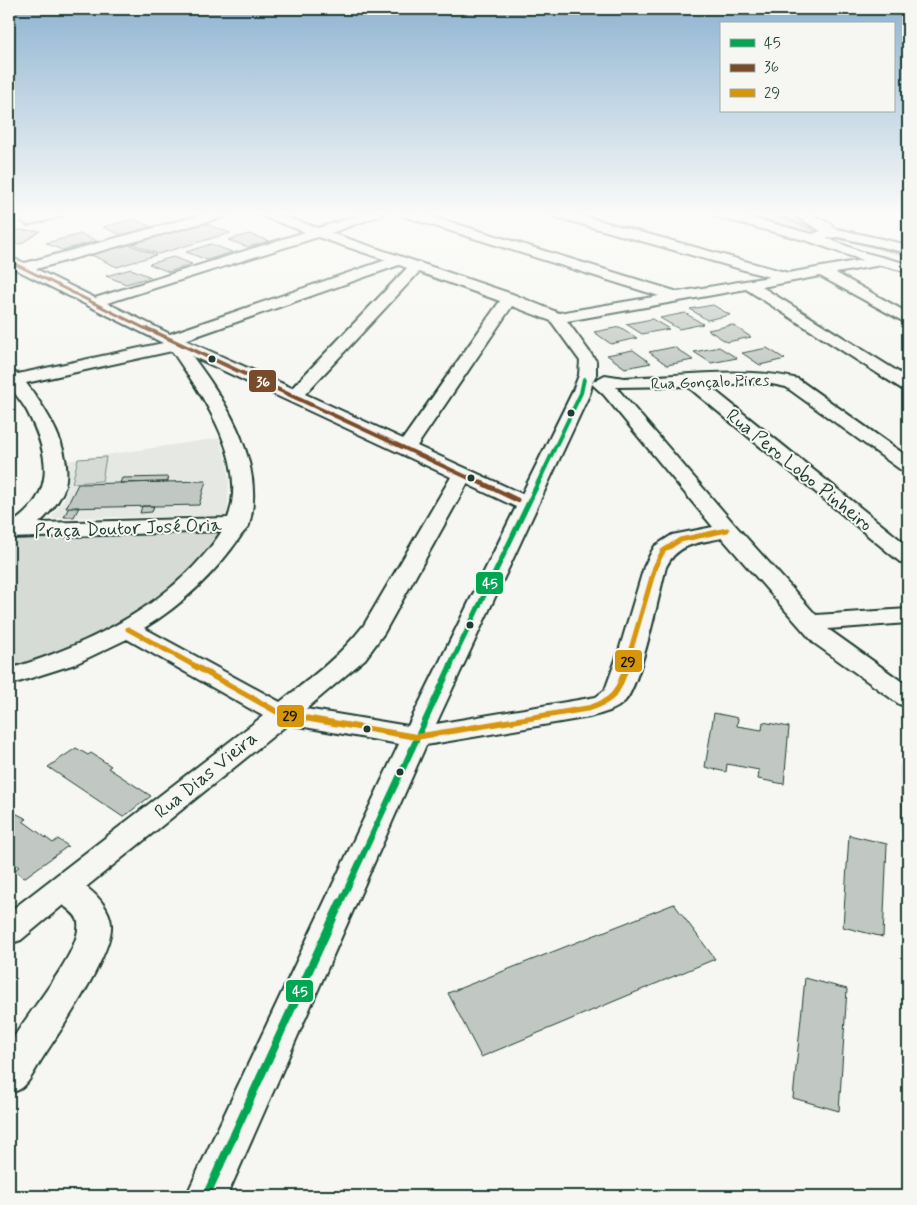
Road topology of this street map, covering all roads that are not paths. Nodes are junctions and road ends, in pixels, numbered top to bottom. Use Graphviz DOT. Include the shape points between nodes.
graph roads {
  1 [pos="25,269"];
  2 [pos="199,269"];
  3 [pos="375,269"];
  4 [pos="414,269"];
  5 [pos="426,269"];
  6 [pos="590,269"];
  7 [pos="758,269"];
  8 [pos="838,269"];
  9 [pos="823,272"];
  10 [pos="789,278"];
  11 [pos="749,285"];
  12 [pos="680,297"];
  13 [pos="510,298"];
  14 [pos="93,302"];
  15 [pos="557,318"];
  16 [pos="908,319"];
  17 [pos="175,343"];
  18 [pos="12,377"];
  19 [pos="256,378"];
  20 [pos="692,381"];
  21 [pos="596,383"];
  22 [pos="908,385"];
  23 [pos="209,391"];
  24 [pos="294,396"];
  25 [pos="406,448"];
  26 [pos="908,466"];
  27 [pos="462,475"];
  28 [pos="528,506"];
  29 [pos="239,524"];
  30 [pos="727,530"];
  31 [pos="12,532"];
  32 [pos="908,557"];
  33 [pos="908,616"];
  34 [pos="808,623"];
  35 [pos="128,629"];
  36 [pos="9,677"];
  37 [pos="908,698"];
  38 [pos="281,714"];
  39 [pos="416,738"];
  40 [pos="63,888"];
  41 [pos="9,930"];
  42 [pos="9,1076"];
  43 [pos="206,1196"];
  1 -- 14 [label="street"];
  2 -- 14 [label="street"];
  3 -- 17 [label="street"];
  4 -- 24 [label="street"];
  5 -- 13 [label="street"];
  6 -- 12 [label="street"];
  7 -- 10 [label="street"];
  8 -- 9 [label="street"];
  9 -- 10 [label="street"];
  9 -- 16 [label="street"];
  10 -- 11 [label="street"];
  11 -- 12 [label="street"];
  11 -- 22 [label="street"];
  12 -- 15 [label="street"];
  13 -- 15 [label="street"];
  13 -- 25 [label="street"];
  14 -- 17 [label="street"];
  15 -- 21 [label="street" via="588,361"];
  17 -- 18 [label="street"];
  17 -- 19 [label="street"];
  17 -- 23 [label="street"];
  18 -- 31 [label="street" via="45,430 53,457 55,481 43,506"];
  19 -- 23 [label="street" via="228,380"];
  19 -- 24 [label="street"];
  20 -- 21 [label="street, Rua Gonçalo Pires"];
  20 -- 26 [label="street, Rua Gonçalo Pires" via="767,378 792,383"];
  20 -- 32 [label="street, Rua Pero Lobo Pinheiro"];
  21 -- 28 [label="street"];
  21 -- 30 [label="street"];
  23 -- 29 [label="street" via="236,453 243,485"];
  24 -- 25 [label="street"];
  25 -- 27 [label="street"];
  27 -- 28 [label="street"];
  27 -- 38 [label="street, Rua Dias Vieira" via="375,628 336,672"];
  28 -- 39 [label="street"];
  29 -- 31 [label="street, Praça Doutor José Oria"];
  29 -- 35 [label="street" via="183,589"];
  30 -- 34 [label="street"];
  30 -- 39 [label="street" via="680,540 663,551 655,567 631,654 616,694 605,703"];
  33 -- 34 [label="street"];
  34 -- 37 [label="street" via="822,638"];
  35 -- 36 [label="street" via="77,654"];
  35 -- 38 [label="street"];
  38 -- 39 [label="street"];
  38 -- 40 [label="street, Rua Dias Vieira"];
  39 -- 43 [label="street"];
  40 -- 41 [label="street, Rua Dias Vieira"];
  40 -- 42 [label="street" via="90,909 96,926 87,955"];
}
